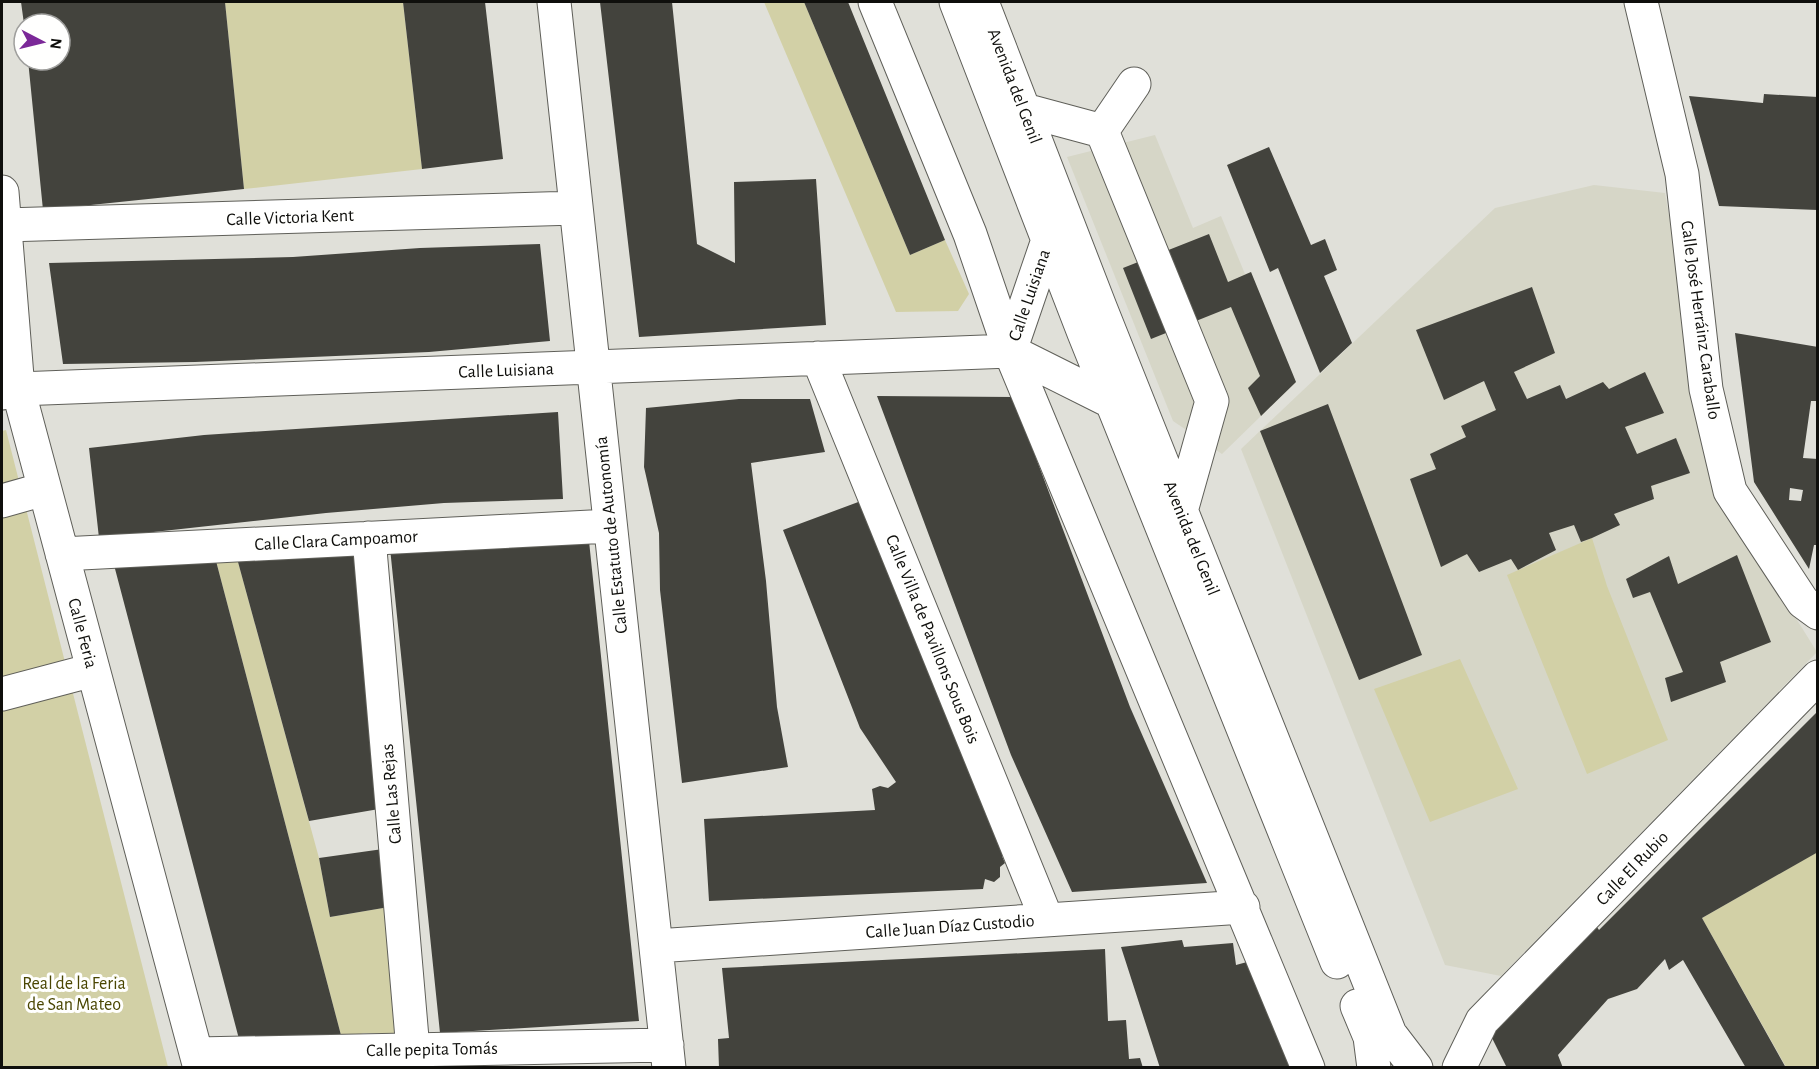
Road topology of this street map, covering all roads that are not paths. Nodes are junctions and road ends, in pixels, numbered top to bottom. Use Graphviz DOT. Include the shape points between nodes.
graph roads {
  1 [pos="554,2"];
  2 [pos="874,2"];
  3 [pos="956,2"];
  4 [pos="982,2"];
  5 [pos="1641,2"];
  6 [pos="1134,84"];
  7 [pos="1024,110"];
  8 [pos="1102,131"];
  9 [pos="2,192"];
  10 [pos="576,208"];
  11 [pos="5,225"];
  12 [pos="1048,240"];
  13 [pos="1010,351"];
  14 [pos="818,358"];
  15 [pos="593,367"];
  16 [pos="10,391"];
  17 [pos="1112,402"];
  18 [pos="45,489"];
  19 [pos="2,501"];
  20 [pos="1181,511"];
  21 [pos="610,526"];
  22 [pos="369,538"];
  23 [pos="62,554"];
  24 [pos="1818,613"];
  25 [pos="93,670"];
  26 [pos="1818,677"];
  27 [pos="2,694"];
  28 [pos="1243,907"];
  29 [pos="1047,920"];
  30 [pos="656,946"];
  31 [pos="413,1050"];
  32 [pos="668,1056"];
  33 [pos="198,1061"];
  34 [pos="1308,1068"];
  35 [pos="1374,1068"];
  36 [pos="1416,1068"];
  37 [pos="1459,1068"];
  1 -- 10 [label="street, Calle Estatuto de Autonomía"];
  2 -- 13 [label="street" via="970,234"];
  3 -- 12 [label="street, Avenida del Genil"];
  4 -- 7 [label="street, Avenida del Genil"];
  5 -- 24 [label="street, Calle José Herráinz Caraballo" via="1682,174 1706,389 1730,491 1803,602"];
  6 -- 8 [label="street"];
  7 -- 8 [label="street"];
  7 -- 20 [label="street, Avenida del Genil"];
  8 -- 20 [label="street" via="1212,400"];
  9 -- 11 [label="street, Calle Feria"];
  10 -- 11 [label="street, Calle Victoria Kent"];
  10 -- 15 [label="street, Calle Estatuto de Autonomía"];
  11 -- 16 [label="street, Calle Feria"];
  12 -- 13 [label="street, Calle Luisiana"];
  12 -- 17 [label="street, Avenida del Genil"];
  13 -- 14 [label="street, Calle Luisiana"];
  13 -- 17 [label="street, Calle Luisiana"];
  13 -- 28 [label="street"];
  14 -- 15 [label="street, Calle Luisiana"];
  14 -- 29 [label="street, Calle Villa de Pavillons Sous Bois"];
  15 -- 16 [label="street, Calle Luisiana"];
  15 -- 21 [label="street, Calle Estatuto de Autonomía"];
  16 -- 18 [label="street, Calle Feria"];
  17 -- 35 [label="street, Avenida del Genil" via="1370,1037"];
  18 -- 19 [label="street"];
  18 -- 23 [label="street, Calle Feria"];
  20 -- 36 [label="street, Avenida del Genil" via="1390,1034"];
  21 -- 22 [label="street, Calle Clara Campoamor"];
  21 -- 30 [label="street, Calle Estatuto de Autonomía"];
  22 -- 23 [label="street, Calle Clara Campoamor"];
  22 -- 31 [label="street, Calle Las Rejas"];
  23 -- 25 [label="street, Calle Feria"];
  25 -- 27 [label="street"];
  25 -- 33 [label="street, Calle Feria"];
  26 -- 37 [label="street, Calle El Rubio" via="1482,1021"];
  28 -- 29 [label="street, Calle Juan Díaz Custodio"];
  28 -- 34 [label="street"];
  29 -- 30 [label="street, Calle Juan Díaz Custodio"];
  30 -- 32 [label="street, Calle Estatuto de Autonomía"];
  31 -- 32 [label="street, Calle pepita Tomás"];
  31 -- 33 [label="street, Calle pepita Tomás"];
}
